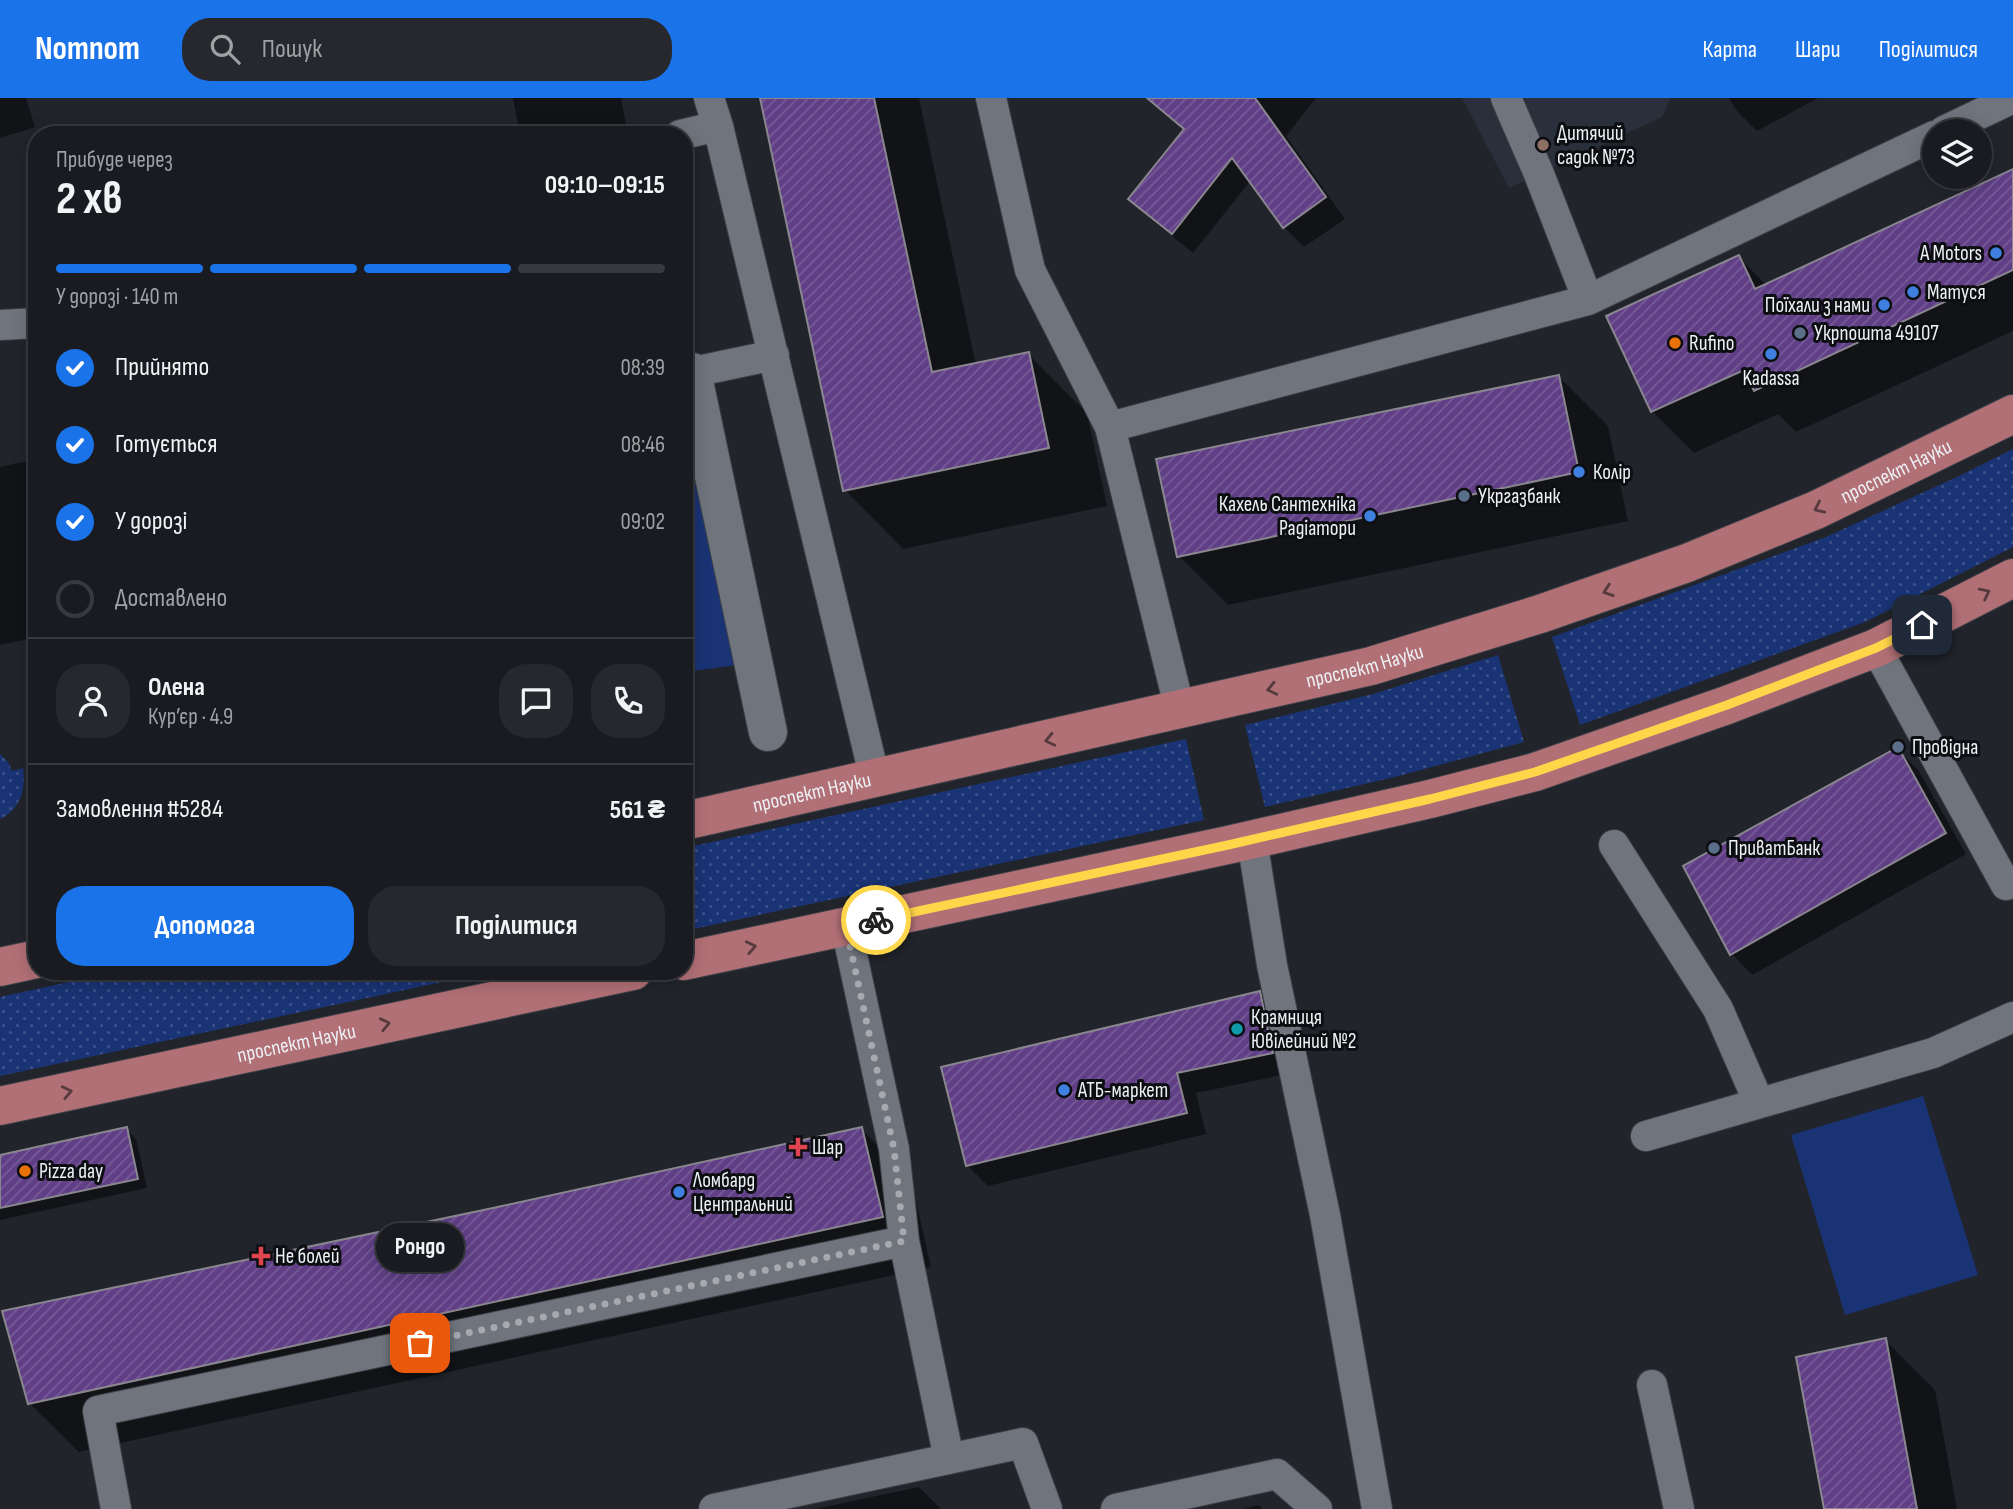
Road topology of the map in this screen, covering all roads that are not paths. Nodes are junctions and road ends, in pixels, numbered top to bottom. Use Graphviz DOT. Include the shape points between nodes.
graph roads {
  1 [pos="709,98"];
  2 [pos="990,98"];
  3 [pos="1506,98"];
  4 [pos="2013,99"];
  5 [pos="1970,119"];
  6 [pos="718,126"];
  7 [pos="693,132"];
  8 [pos="1922,142"];
  9 [pos="1588,300"];
  10 [pos="28,324"];
  11 [pos="0,326"];
  12 [pos="774,355"];
  13 [pos="693,372"];
  14 [pos="693,395"];
  15 [pos="2013,414"];
  16 [pos="1110,427"];
  17 [pos="2013,578"];
  18 [pos="1876,648"];
  19 [pos="1180,710"];
  20 [pos="768,732"];
  21 [pos="875,779"];
  22 [pos="693,819"];
  23 [pos="1252,840"];
  24 [pos="1614,845"];
  25 [pos="2006,885"];
  26 [pos="846,927"];
  27 [pos="693,959"];
  28 [pos="28,961"];
  29 [pos="0,967"];
  30 [pos="591,980"];
  31 [pos="2013,1017"];
  32 [pos="1759,1103"];
  33 [pos="0,1106"];
  34 [pos="1646,1136"];
  35 [pos="904,1241"];
  36 [pos="1653,1385"];
  37 [pos="948,1459"];
  38 [pos="116,1509"];
  39 [pos="714,1509"];
  40 [pos="1047,1509"];
  41 [pos="1116,1509"];
  42 [pos="1317,1509"];
  43 [pos="1377,1509"];
  44 [pos="1679,1509"];
  1 -- 6 [label="lane"];
  2 -- 16 [label="lane" via="1030,271"];
  3 -- 9 [label="lane"];
  4 -- 5 [label="lane"];
  6 -- 7 [label="lane"];
  6 -- 12 [label="lane"];
  8 -- 9 [label="lane"];
  9 -- 16 [label="lane"];
  10 -- 11 [label="lane"];
  12 -- 13 [label="lane"];
  12 -- 21 [label="lane"];
  14 -- 20 [label="street"];
  15 -- 19 [label="main road, проспект Науки, one-way" via="1816,510 1686,564 1371,666"];
  16 -- 19 [label="lane"];
  18 -- 17 [label="main road, one-way"];
  18 -- 23 [label="main road" via="1535,772"];
  18 -- 25 [label="lane"];
  19 -- 21 [label="main road, проспект Науки, one-way"];
  21 -- 22 [label="main road, проспект Науки"];
  23 -- 26 [label="main road"];
  23 -- 43 [label="lane"];
  24 -- 32 [label="lane" via="1718,1009"];
  27 -- 26 [label="main road, one-way"];
  26 -- 35 [label="lane" via="894,1149"];
  28 -- 29 [label="main road"];
  33 -- 30 [label="main road, проспект Науки, one-way"];
  31 -- 32 [label="lane" via="1933,1053"];
  32 -- 34 [label="lane"];
  35 -- 37 [label="lane"];
  35 -- 38 [label="lane" via="98,1411"];
  36 -- 44 [label="lane"];
  37 -- 39 [label="lane"];
  37 -- 40 [label="lane" via="1023,1443"];
  41 -- 42 [label="lane" via="1277,1474"];
}
